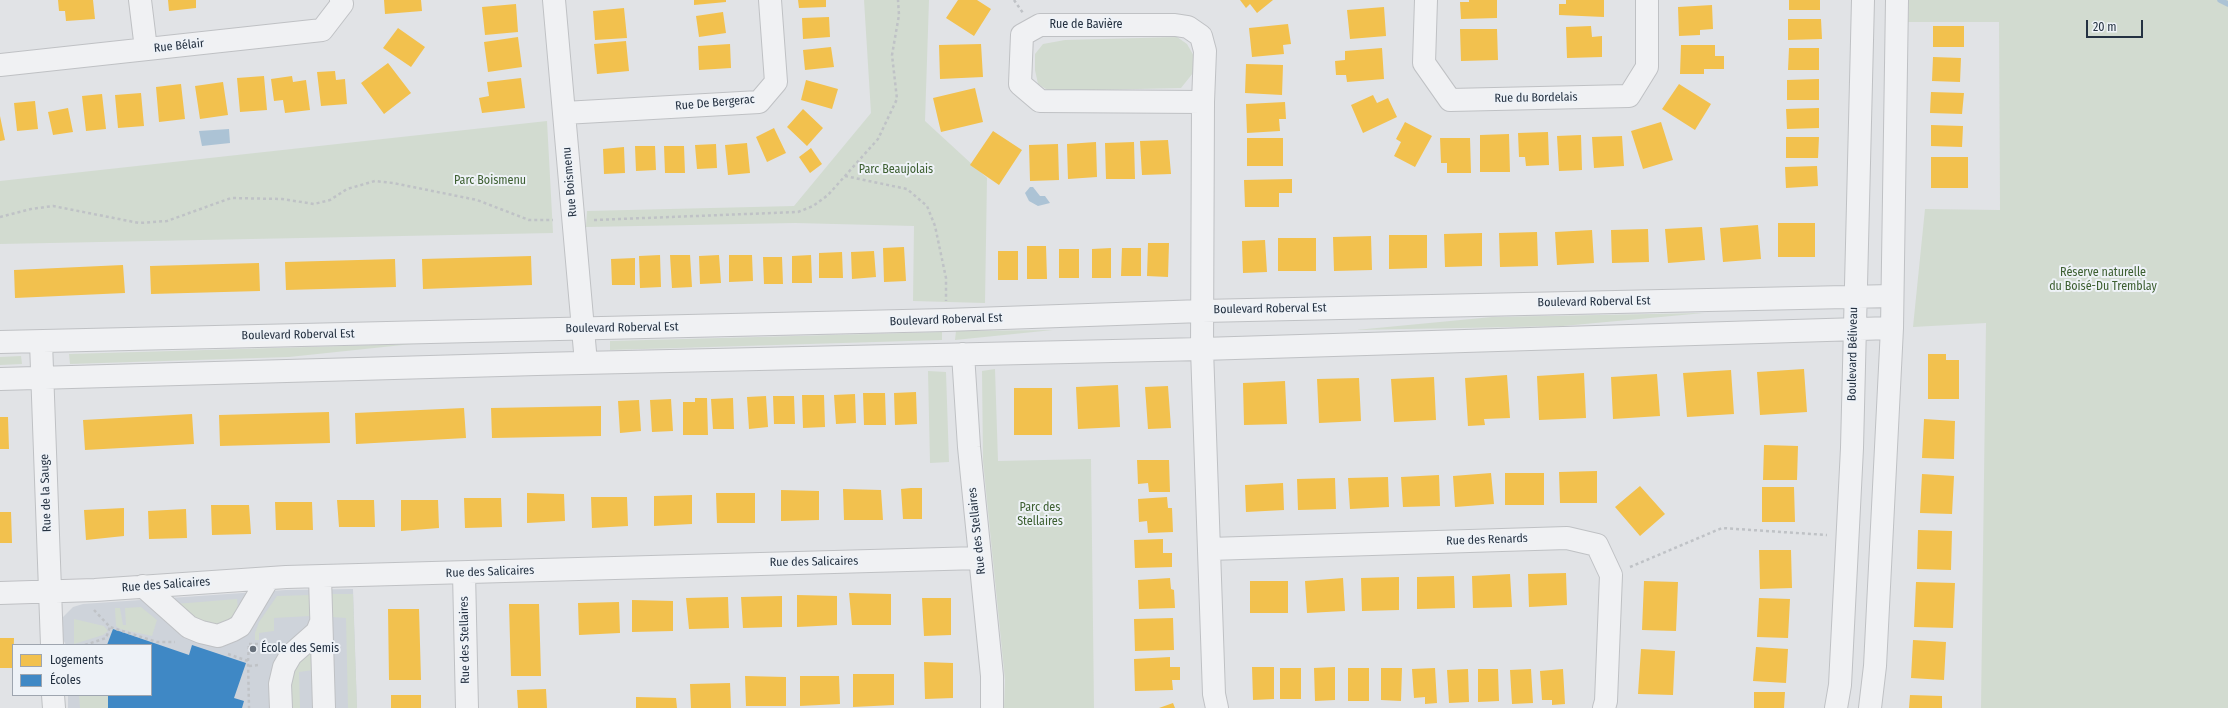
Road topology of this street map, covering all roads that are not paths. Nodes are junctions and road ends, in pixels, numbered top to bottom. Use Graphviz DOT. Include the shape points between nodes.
graph roads {
  1 [pos="140,0"];
  2 [pos="342,0"];
  3 [pos="554,0"];
  4 [pos="770,0"];
  5 [pos="1426,0"];
  6 [pos="1648,0"];
  7 [pos="1863,0"];
  8 [pos="1898,0"];
  9 [pos="146,49"];
  10 [pos="0,65"];
  11 [pos="1202,102"];
  12 [pos="564,114"];
  13 [pos="1855,296"];
  14 [pos="1892,296"];
  15 [pos="1202,311"];
  16 [pos="583,328"];
  17 [pos="1892,328"];
  18 [pos="1854,330"];
  19 [pos="0,342"];
  20 [pos="41,342"];
  21 [pos="1202,349"];
  22 [pos="963,354"];
  23 [pos="586,363"];
  24 [pos="43,378"];
  25 [pos="0,379"];
  26 [pos="1210,549"];
  27 [pos="980,558"];
  28 [pos="464,573"];
  29 [pos="320,577"];
  30 [pos="268,578"];
  31 [pos="143,586"];
  32 [pos="49,592"];
  33 [pos="0,593"];
  34 [pos="321,622"];
  35 [pos="52,644"];
  36 [pos="53,696"];
  37 [pos="54,708"];
  38 [pos="281,708"];
  39 [pos="324,708"];
  40 [pos="467,708"];
  41 [pos="992,708"];
  42 [pos="1217,708"];
  43 [pos="1604,708"];
  44 [pos="1836,708"];
  45 [pos="1870,708"];
  1 -- 9 [label="street"];
  2 -- 9 [label="street, Rue Bélair" via="342,4 322,30"];
  3 -- 12 [label="street, Rue Boismenu"];
  4 -- 12 [label="street, Rue De Bergerac" via="776,82 759,102"];
  5 -- 6 [label="street, Rue du Bordelais" via="1424,63 1450,100 1629,96 1647,67"];
  7 -- 13 [label="street, Boulevard Béliveau"];
  8 -- 14 [label="street"];
  9 -- 10 [label="street, Rue Bélair"];
  11 -- 11 [label="street, Rue de Bavière" via="1040,101 1020,84 1022,35 1040,25 1175,25 1188,28 1201,36 1204,51"];
  11 -- 15 [label="street, Rue de Bavière"];
  12 -- 16 [label="street, Rue Boismenu"];
  13 -- 14 [label="street, Boulevard Roberval Est"];
  13 -- 15 [label="street, Boulevard Roberval Est"];
  13 -- 18 [label="street, Boulevard Béliveau"];
  14 -- 17 [label="street"];
  15 -- 16 [label="street, Boulevard Roberval Est"];
  15 -- 21 [label="street, Rue de Bavière"];
  16 -- 20 [label="street, Boulevard Roberval Est"];
  16 -- 23 [label="street, Rue Boismenu"];
  17 -- 18 [label="street"];
  17 -- 45 [label="street" via="1875,666"];
  18 -- 21 [label="street"];
  18 -- 44 [label="street, Boulevard Béliveau" via="1852,448 1840,686"];
  19 -- 20 [label="street, Boulevard Roberval Est"];
  20 -- 24 [label="street, Rue de la Sauge"];
  21 -- 22 [label="street"];
  21 -- 26 [label="street"];
  22 -- 23 [label="street"];
  22 -- 27 [label="street, Rue des Stellaires"];
  23 -- 24 [label="street"];
  24 -- 25 [label="street"];
  24 -- 32 [label="street, Rue de la Sauge"];
  26 -- 42 [label="street" via="1214,694"];
  26 -- 43 [label="street, Rue des Renards" via="1567,538 1597,545 1611,575"];
  27 -- 28 [label="street, Rue des Salicaires" via="624,566"];
  27 -- 41 [label="street, Rue des Stellaires" via="992,676"];
  28 -- 29 [label="street, Rue des Salicaires"];
  28 -- 40 [label="street, Rue des Stellaires"];
  29 -- 30 [label="street, Rue des Salicaires"];
  29 -- 34 [label="street"];
  30 -- 31 [label="street, Rue des Salicaires"];
  30 -- 31 [label="street" via="240,626 218,636 190,627"];
  31 -- 32 [label="street, Rue des Salicaires"];
  32 -- 33 [label="street, Rue des Salicaires"];
  32 -- 35 [label="street, Rue de la Sauge"];
  34 -- 38 [label="street" via="317,632 291,654 284,667 280,684"];
  34 -- 39 [label="street"];
  36 -- 37 [label="street"];
}
